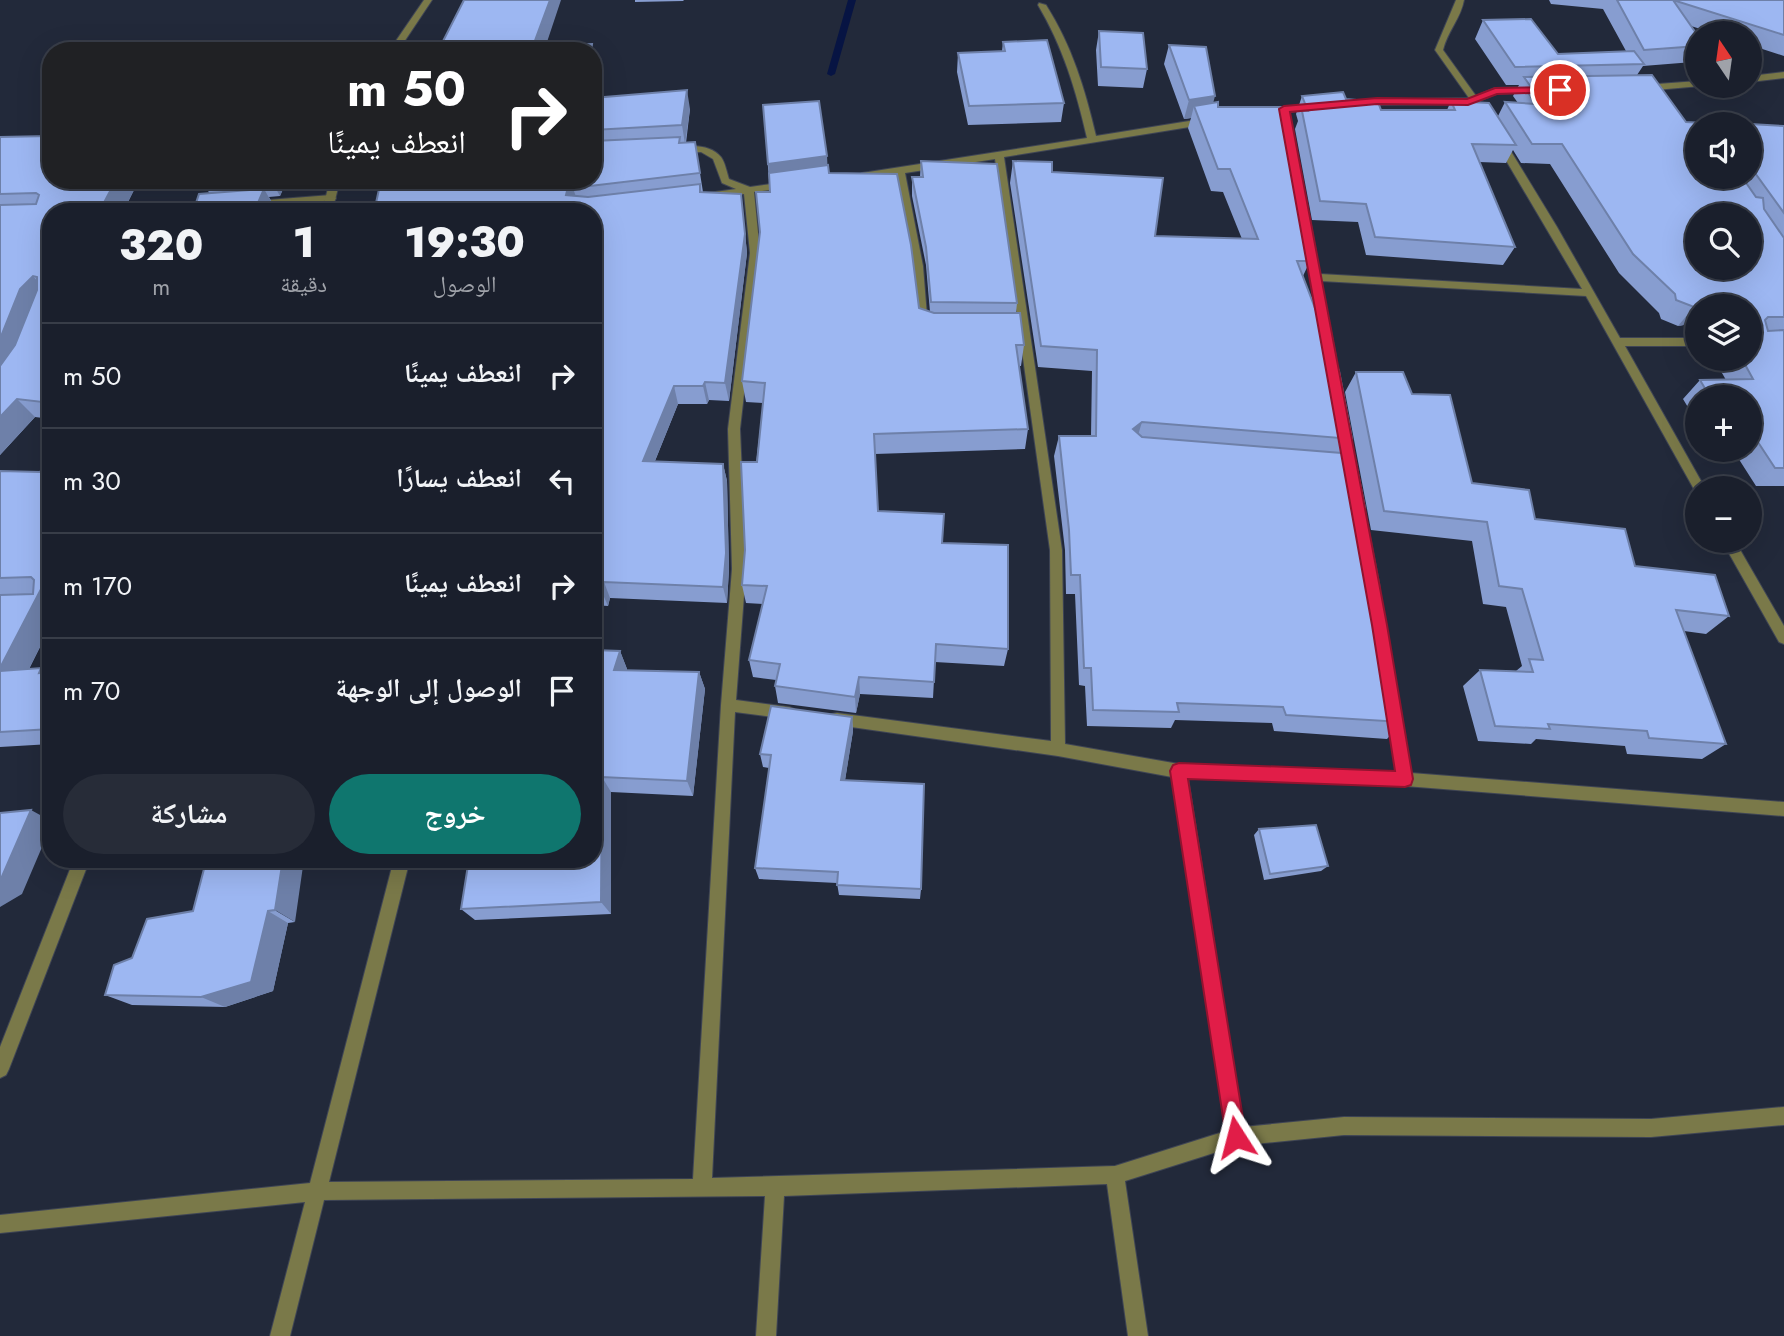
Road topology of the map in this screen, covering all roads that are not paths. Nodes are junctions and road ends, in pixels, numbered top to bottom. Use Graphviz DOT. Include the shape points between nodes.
graph roads {
  1 [pos="428,0"];
  2 [pos="1460,0"];
  3 [pos="1042,5"];
  4 [pos="399,42"];
  5 [pos="1784,75"];
  6 [pos="1762,78"];
  7 [pos="1685,85"];
  8 [pos="1633,88"];
  9 [pos="1661,88"];
  10 [pos="1550,90"];
  11 [pos="1668,99"];
  12 [pos="1475,101"];
  13 [pos="1342,103"];
  14 [pos="1330,104"];
  15 [pos="1263,113"];
  16 [pos="1226,118"];
  17 [pos="1091,138"];
  18 [pos="661,152"];
  19 [pos="999,156"];
  20 [pos="900,171"];
  21 [pos="845,178"];
  22 [pos="804,183"];
  23 [pos="1299,187"];
  24 [pos="333,189"];
  25 [pos="749,190"];
  26 [pos="697,197"];
  27 [pos="331,198"];
  28 [pos="263,203"];
  29 [pos="330,203"];
  30 [pos="1316,277"];
  31 [pos="1589,293"];
  32 [pos="933,328"];
  33 [pos="1617,342"];
  34 [pos="1685,342"];
  35 [pos="1333,373"];
  36 [pos="1692,476"];
  37 [pos="1355,494"];
  38 [pos="1735,553"];
  39 [pos="1375,599"];
  40 [pos="1784,638"];
  41 [pos="1392,702"];
  42 [pos="728,705"];
  43 [pos="1058,749"];
  44 [pos="1179,771"];
  45 [pos="1405,779"];
  46 [pos="1784,809"];
  47 [pos="78,868"];
  48 [pos="400,868"];
  49 [pos="0,1069"];
  50 [pos="1784,1116"];
  51 [pos="1236,1137"];
  52 [pos="1115,1175"];
  53 [pos="775,1187"];
  54 [pos="702,1188"];
  55 [pos="319,1191"];
  56 [pos="0,1224"];
  57 [pos="280,1336"];
  58 [pos="766,1336"];
  59 [pos="1138,1336"];
  1 -- 4 [label="street"];
  2 -- 12 [label="street" via="1451,25 1441,36 1439,50"];
  3 -- 17 [label="street" via="1068,49"];
  5 -- 6 [label="street"];
  7 -- 9 [label="street"];
  8 -- 9 [label="street"];
  9 -- 11 [label="street"];
  10 -- 12 [label="street" via="1495,91"];
  12 -- 13 [label="street"];
  12 -- 31 [label="street"];
  14 -- 15 [label="street" via="1286,116"];
  16 -- 17 [label="street"];
  17 -- 19 [label="street"];
  18 -- 25 [label="street" via="703,149 717,158 724,181"];
  19 -- 20 [label="street"];
  19 -- 43 [label="street" via="1016,328 1056,551"];
  20 -- 21 [label="street"];
  20 -- 32 [label="street" via="918,266 921,320"];
  22 -- 25 [label="street"];
  23 -- 30 [label="street"];
  24 -- 27 [label="street"];
  25 -- 26 [label="street"];
  25 -- 42 [label="street" via="755,253 734,429 739,569"];
  27 -- 28 [label="street"];
  27 -- 29 [label="street"];
  30 -- 31 [label="street"];
  30 -- 35 [label="street"];
  31 -- 33 [label="street"];
  33 -- 34 [label="street"];
  33 -- 36 [label="street"];
  37 -- 39 [label="street"];
  38 -- 40 [label="street"];
  41 -- 45 [label="street"];
  42 -- 43 [label="street"];
  42 -- 54 [label="street"];
  43 -- 44 [label="street"];
  44 -- 45 [label="street"];
  44 -- 51 [label="street"];
  45 -- 46 [label="street"];
  47 -- 49 [label="street"];
  48 -- 55 [label="street"];
  50 -- 51 [label="street" via="1651,1128 1343,1126"];
  51 -- 52 [label="street"];
  52 -- 53 [label="street"];
  52 -- 59 [label="street"];
  53 -- 54 [label="street"];
  53 -- 58 [label="street"];
  54 -- 55 [label="street"];
  55 -- 56 [label="street"];
  55 -- 57 [label="street"];
}
